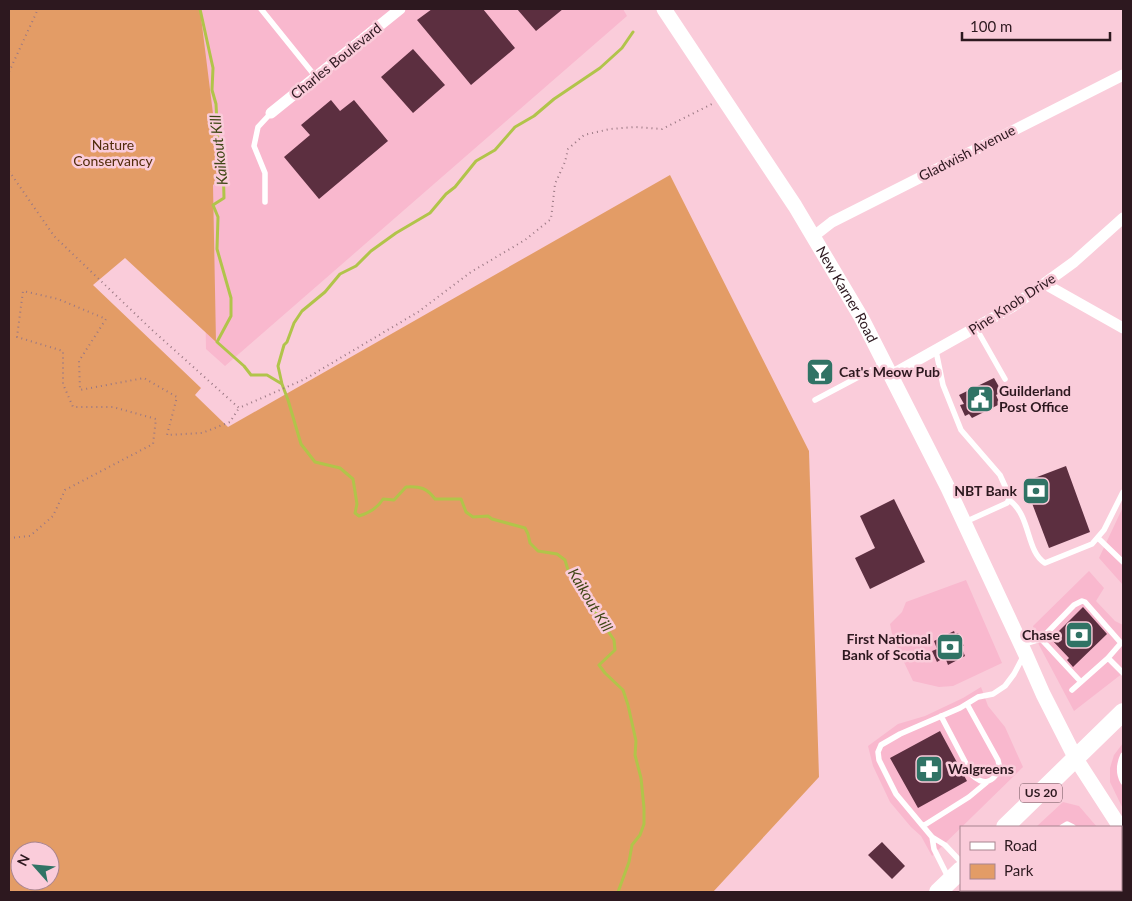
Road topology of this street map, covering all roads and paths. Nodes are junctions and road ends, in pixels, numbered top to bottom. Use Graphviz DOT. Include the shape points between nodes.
graph roads {
  1 [pos="38,9"];
  2 [pos="261,9"];
  3 [pos="400,9"];
  4 [pos="664,9"];
  5 [pos="9,72"];
  6 [pos="1123,75"];
  7 [pos="316,76"];
  8 [pos="723,98"];
  9 [pos="271,112"];
  10 [pos="9,171"];
  11 [pos="265,202"];
  12 [pos="1123,218"];
  13 [pos="814,236"];
  14 [pos="1045,284"];
  15 [pos="976,328"];
  16 [pos="1123,328"];
  17 [pos="936,351"];
  18 [pos="888,369"];
  19 [pos="1005,379"];
  20 [pos="815,400"];
  21 [pos="238,408"];
  22 [pos="1123,492"];
  23 [pos="1009,500"];
  24 [pos="964,523"];
  25 [pos="9,538"];
  26 [pos="1098,538"];
  27 [pos="1123,562"];
  28 [pos="1041,639"];
  29 [pos="1023,649"];
  30 [pos="1108,658"];
  31 [pos="1123,673"];
  32 [pos="1081,682"];
  33 [pos="1072,690"];
  34 [pos="968,704"];
  35 [pos="1123,712"];
  36 [pos="941,716"];
  37 [pos="1123,755"];
  38 [pos="1076,759"];
  39 [pos="987,782"];
  40 [pos="1123,782"];
  41 [pos="923,826"];
  42 [pos="1006,826"];
  43 [pos="1121,826"];
  44 [pos="932,837"];
  45 [pos="960,861"];
  46 [pos="949,881"];
  1 -- 5 [label="path"];
  2 -- 7 [label="lane"];
  3 -- 7 [label="street, Charles Boulevard"];
  4 -- 8 [label="main road, New Karner Road"];
  6 -- 13 [label="street, Gladwish Avenue" via="832,222"];
  7 -- 9 [label="street, Charles Boulevard"];
  8 -- 13 [label="main road, New Karner Road"];
  8 -- 21 [label="path" via="662,129 619,128 584,135 568,149 555,184 551,219 525,240 471,272 411,316 304,379"];
  9 -- 11 [label="lane" via="258,128 254,146 265,173"];
  10 -- 21 [label="path" via="54,236"];
  12 -- 14 [label="street, Pine Knob Drive"];
  13 -- 18 [label="main road, New Karner Road" via="862,317"];
  14 -- 15 [label="street, Pine Knob Drive"];
  14 -- 16 [label="street"];
  15 -- 17 [label="street, Pine Knob Drive"];
  15 -- 19 [label="lane"];
  17 -- 18 [label="street, Pine Knob Drive"];
  17 -- 23 [label="lane" via="942,385 961,430 1000,475"];
  18 -- 20 [label="lane"];
  18 -- 24 [label="main road, New Karner Road"];
  21 -- 25 [label="path" via="230,422 202,433 167,435 177,397 144,378 80,390 79,361 106,319 58,299 23,291 17,337 63,352 63,384 73,407 113,407 156,419 153,444 64,490 53,516 30,536"];
  22 -- 26 [label="lane"];
  23 -- 24 [label="lane"];
  23 -- 26 [label="lane" via="1019,508 1038,557 1045,562 1088,546"];
  24 -- 29 [label="main road, New Karner Road"];
  26 -- 27 [label="lane"];
  28 -- 29 [label="lane"];
  28 -- 30 [label="lane" via="1074,605 1082,601 1121,643"];
  28 -- 32 [label="lane"];
  29 -- 34 [label="lane" via="1014,674 1005,686"];
  29 -- 38 [label="main road, New Karner Road"];
  30 -- 31 [label="lane"];
  30 -- 32 [label="lane"];
  32 -- 33 [label="lane"];
  34 -- 36 [label="lane"];
  34 -- 39 [label="lane" via="998,760 1000,769"];
  35 -- 38 [label="main road, US 20"];
  36 -- 39 [label="lane" via="972,775 979,782"];
  36 -- 41 [label="lane" via="900,734 881,745 878,752 896,794"];
  37 -- 40 [label="lane" via="1119,771"];
  38 -- 42 [label="main road, US 20"];
  38 -- 43 [label="main road, New Karner Road"];
  39 -- 41 [label="lane" via="970,797"];
  41 -- 44 [label="lane"];
  44 -- 45 [label="lane"];
  44 -- 46 [label="lane"];
}
